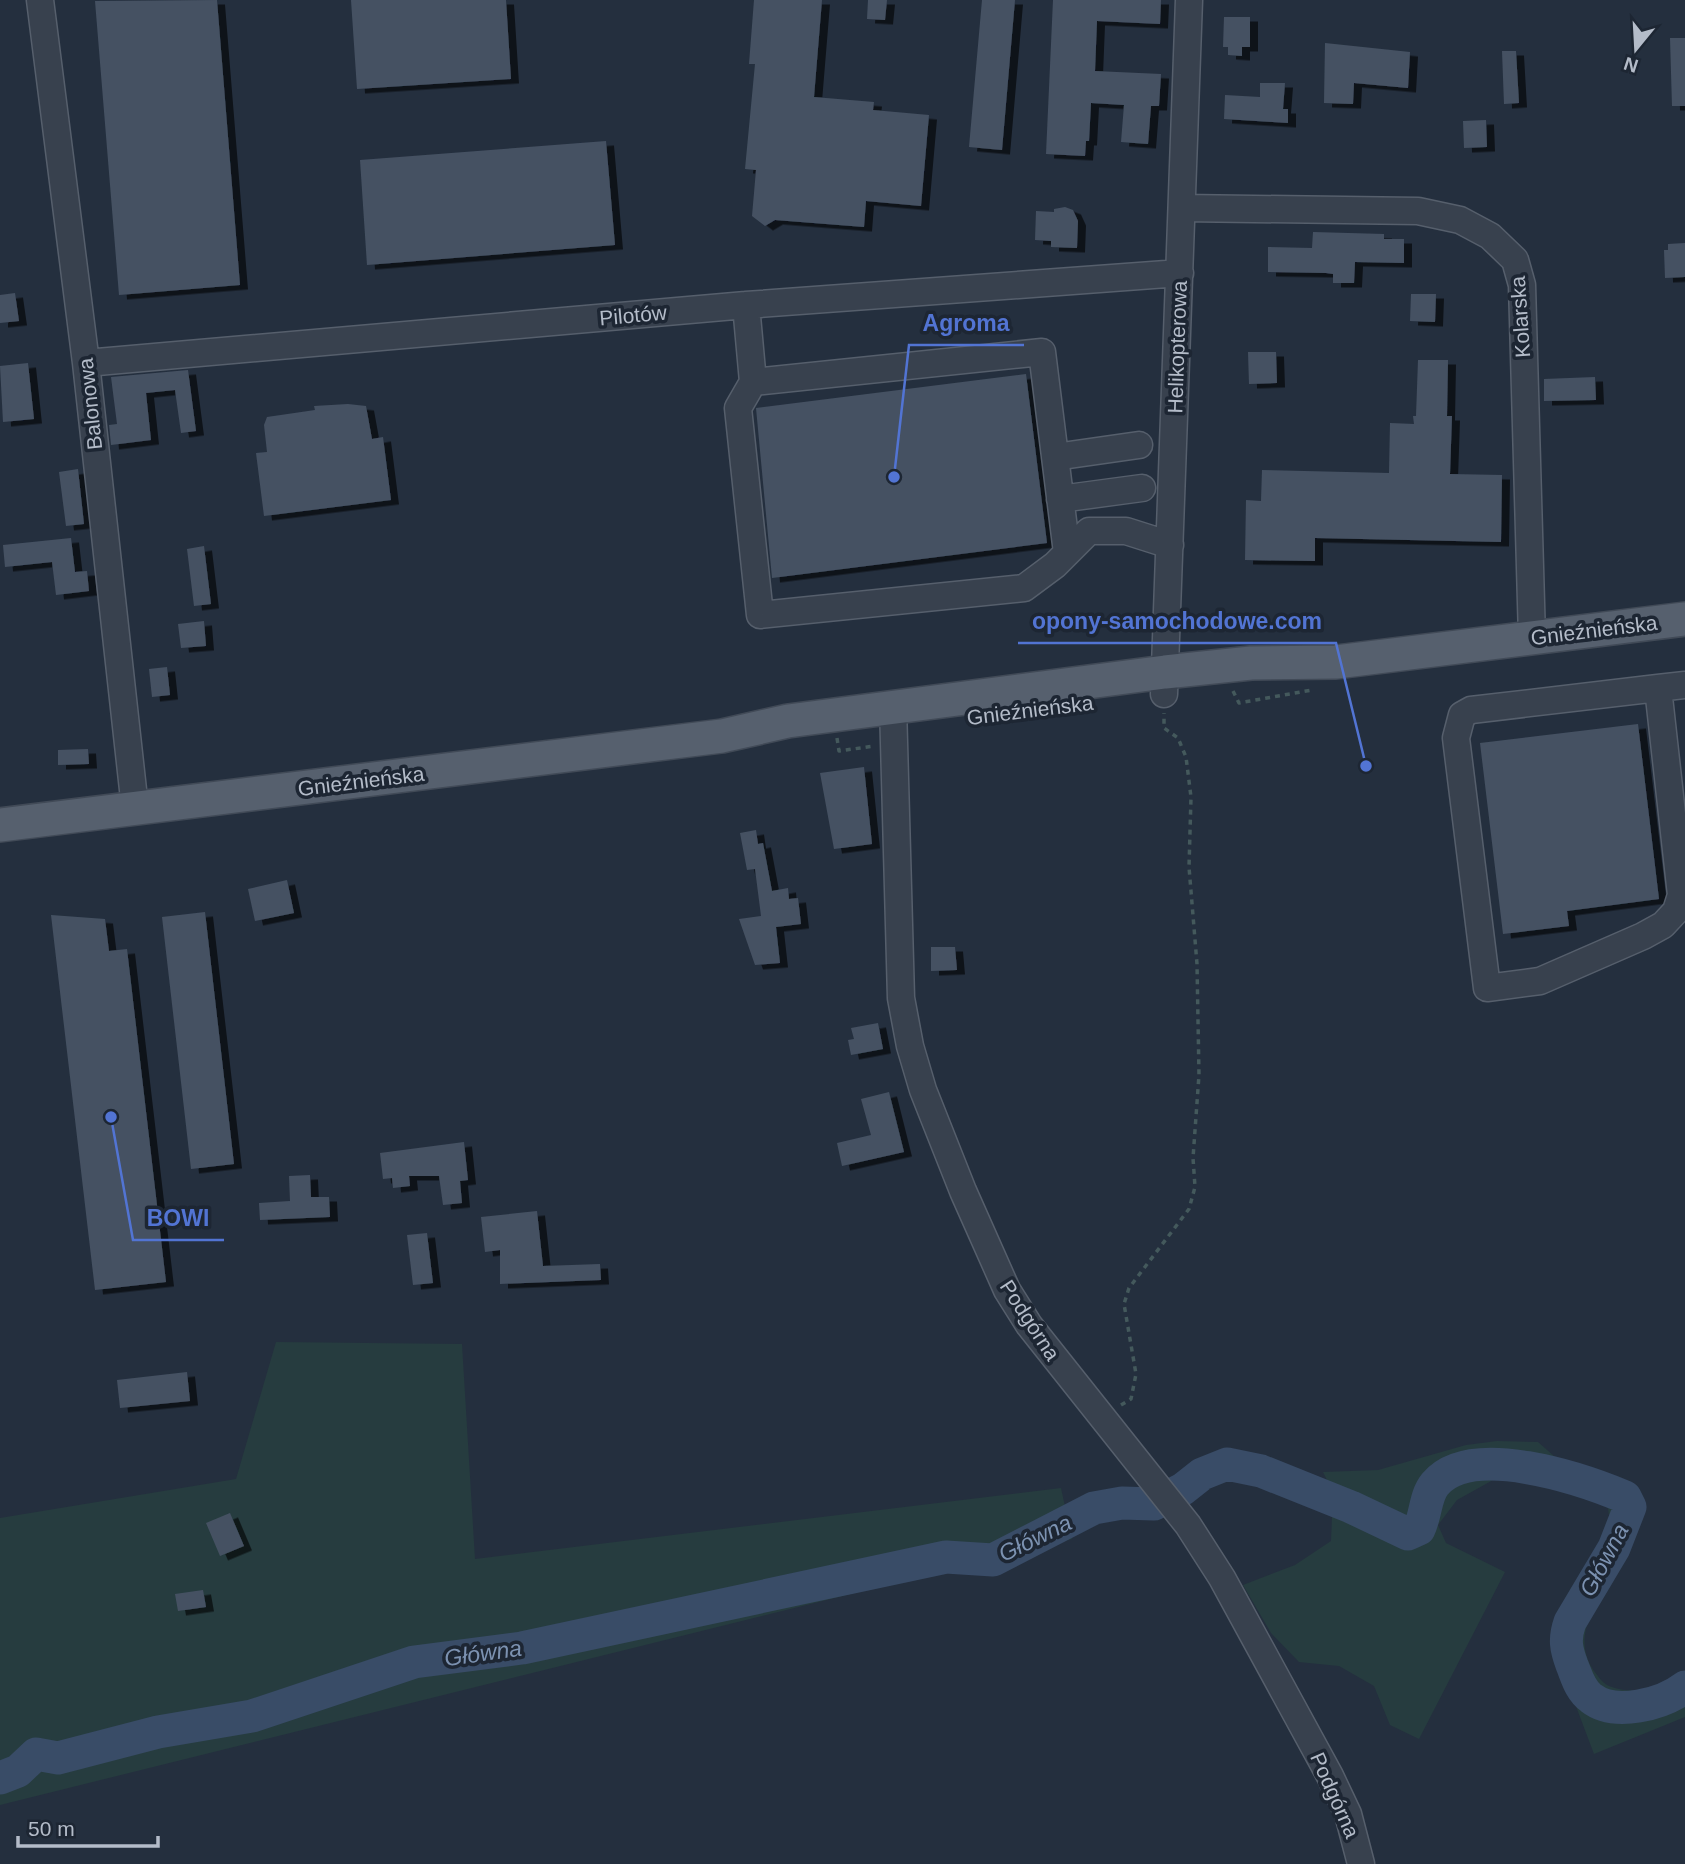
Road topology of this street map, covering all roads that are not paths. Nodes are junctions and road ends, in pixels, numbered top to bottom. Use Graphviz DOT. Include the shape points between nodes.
graph roads {
  1 [pos="40,0"];
  2 [pos="1189,0"];
  3 [pos="1182,208"];
  4 [pos="1180,273"];
  5 [pos="746,305"];
  6 [pos="86,363"];
  7 [pos="753,382"];
  8 [pos="1139,445"];
  9 [pos="1055,457"];
  10 [pos="1142,488"];
  11 [pos="1060,499"];
  12 [pos="1170,545"];
  13 [pos="1067,553"];
  14 [pos="1685,619"];
  15 [pos="1532,638"];
  16 [pos="1328,675"];
  17 [pos="1165,683"];
  18 [pos="1685,685"];
  19 [pos="1658,688"];
  20 [pos="890,729"];
  21 [pos="722,737"];
  22 [pos="135,808"];
  23 [pos="0,825"];
  24 [pos="1361,1864"];
  1 -- 6 [label="street, Balonowa"];
  2 -- 3 [label="street, Helikopterowa"];
  3 -- 4 [label="street, Helikopterowa"];
  3 -- 15 [label="street, Kolarska" via="1418,211 1460,220 1490,236 1515,260 1522,285"];
  4 -- 5 [label="street, Pilotów"];
  4 -- 12 [label="street, Helikopterowa"];
  5 -- 6 [label="street, Pilotów"];
  5 -- 7 [label="street"];
  6 -- 22 [label="street, Balonowa"];
  7 -- 9 [label="street" via="1042,352"];
  7 -- 13 [label="street" via="738,408 760,615 1024,588"];
  8 -- 9 [label="street"];
  9 -- 11 [label="street"];
  10 -- 11 [label="street"];
  11 -- 13 [label="street"];
  12 -- 13 [label="street" via="1126,531 1089,531"];
  12 -- 17 [label="street, Helikopterowa"];
  14 -- 15 [label="main road, Gnieźnieńska"];
  15 -- 16 [label="main road, Gnieźnieńska"];
  16 -- 17 [label="main road, Gnieźnieńska" via="1230,686"];
  16 -- 17 [label="main road, Gnieźnieńska" via="1251,663"];
  17 -- 20 [label="main road, Gnieźnieńska"];
  18 -- 19 [label="street"];
  19 -- 19 [label="street" via="1681,895 1676,911 1643,936 1540,981 1487,988 1456,738 1462,715 1471,710"];
  20 -- 21 [label="main road, Gnieźnieńska"];
  20 -- 21 [label="main road, Gnieźnieńska" via="788,721"];
  20 -- 24 [label="street, Podgórna" via="901,998 923,1090 963,1191 1007,1290 1029,1325 1188,1525 1222,1578 1348,1814"];
  21 -- 22 [label="main road, Gnieźnieńska"];
  22 -- 23 [label="main road, Gnieźnieńska"];
}
